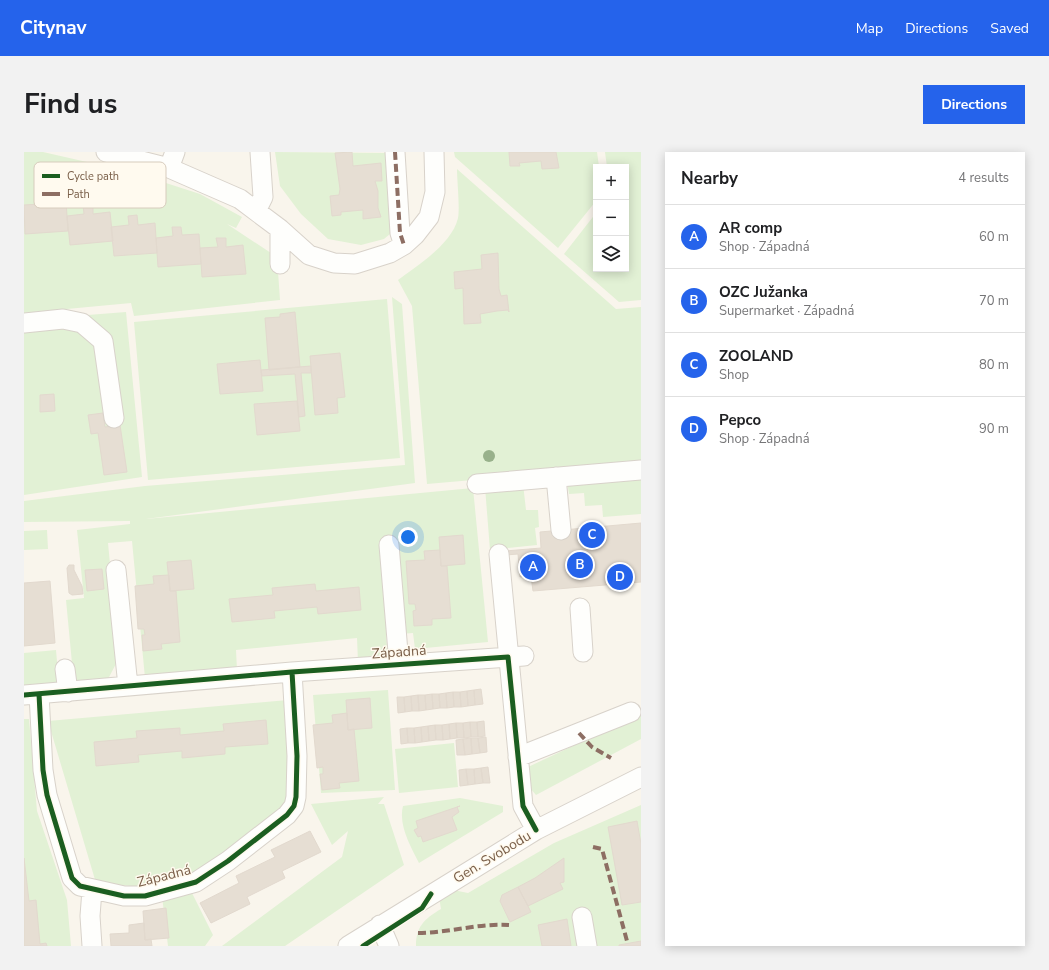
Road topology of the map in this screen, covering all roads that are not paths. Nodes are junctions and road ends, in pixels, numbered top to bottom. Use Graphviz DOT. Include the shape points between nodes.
graph roads {
  1 [pos="106,152"];
  2 [pos="260,152"];
  3 [pos="394,152"];
  4 [pos="434,152"];
  5 [pos="131,155"];
  6 [pos="172,160"];
  7 [pos="256,211"];
  8 [pos="280,229"];
  9 [pos="404,245"];
  10 [pos="280,264"];
  11 [pos="24,323"];
  12 [pos="114,418"];
  13 [pos="641,470"];
  14 [pos="556,477"];
  15 [pos="476,484"];
  16 [pos="561,530"];
  17 [pos="389,545"];
  18 [pos="499,554"];
  19 [pos="116,570"];
  20 [pos="580,608"];
  21 [pos="583,652"];
  22 [pos="516,657"];
  23 [pos="399,664"];
  24 [pos="65,669"];
  25 [pos="292,672"];
  26 [pos="128,686"];
  27 [pos="68,692"];
  28 [pos="31,695"];
  29 [pos="631,712"];
  30 [pos="518,757"];
  31 [pos="641,778"];
  32 [pos="536,830"];
  33 [pos="92,890"];
  34 [pos="582,917"];
  35 [pos="380,925"];
  36 [pos="353,945"];
  37 [pos="92,946"];
  38 [pos="389,946"];
  39 [pos="587,946"];
  1 -- 5 [label="street"];
  2 -- 7 [label="street" via="263,197"];
  3 -- 9 [label="street" via="400,233"];
  4 -- 9 [label="street" via="435,192 429,217"];
  5 -- 6 [label="street"];
  6 -- 7 [label="street"];
  7 -- 8 [label="street"];
  8 -- 9 [label="street" via="309,255 334,263 356,264 390,253"];
  8 -- 10 [label="street"];
  11 -- 12 [label="street" via="63,319 82,323 103,341"];
  13 -- 14 [label="street"];
  14 -- 15 [label="street"];
  14 -- 16 [label="street"];
  17 -- 23 [label="street"];
  18 -- 22 [label="street"];
  19 -- 26 [label="street"];
  20 -- 21 [label="street"];
  22 -- 23 [label="street, Západná"];
  22 -- 30 [label="street"];
  23 -- 25 [label="street, Západná"];
  24 -- 27 [label="street"];
  25 -- 26 [label="street, Západná"];
  25 -- 33 [label="street, Západná" via="297,756 296,797 294,806 287,815 228,861 196,882 145,896 124,896"];
  26 -- 27 [label="street, Západná"];
  27 -- 28 [label="street, Západná"];
  28 -- 33 [label="street, Západná" via="47,795 72,878 80,886"];
  29 -- 30 [label="street"];
  30 -- 32 [label="street" via="523,806"];
  31 -- 32 [label="street, Gen. Svobodu"];
  32 -- 35 [label="street, Gen. Svobodu"];
  33 -- 37 [label="street"];
  34 -- 39 [label="street"];
  35 -- 36 [label="street, Gen. Svobodu"];
  35 -- 38 [label="street"];
}
